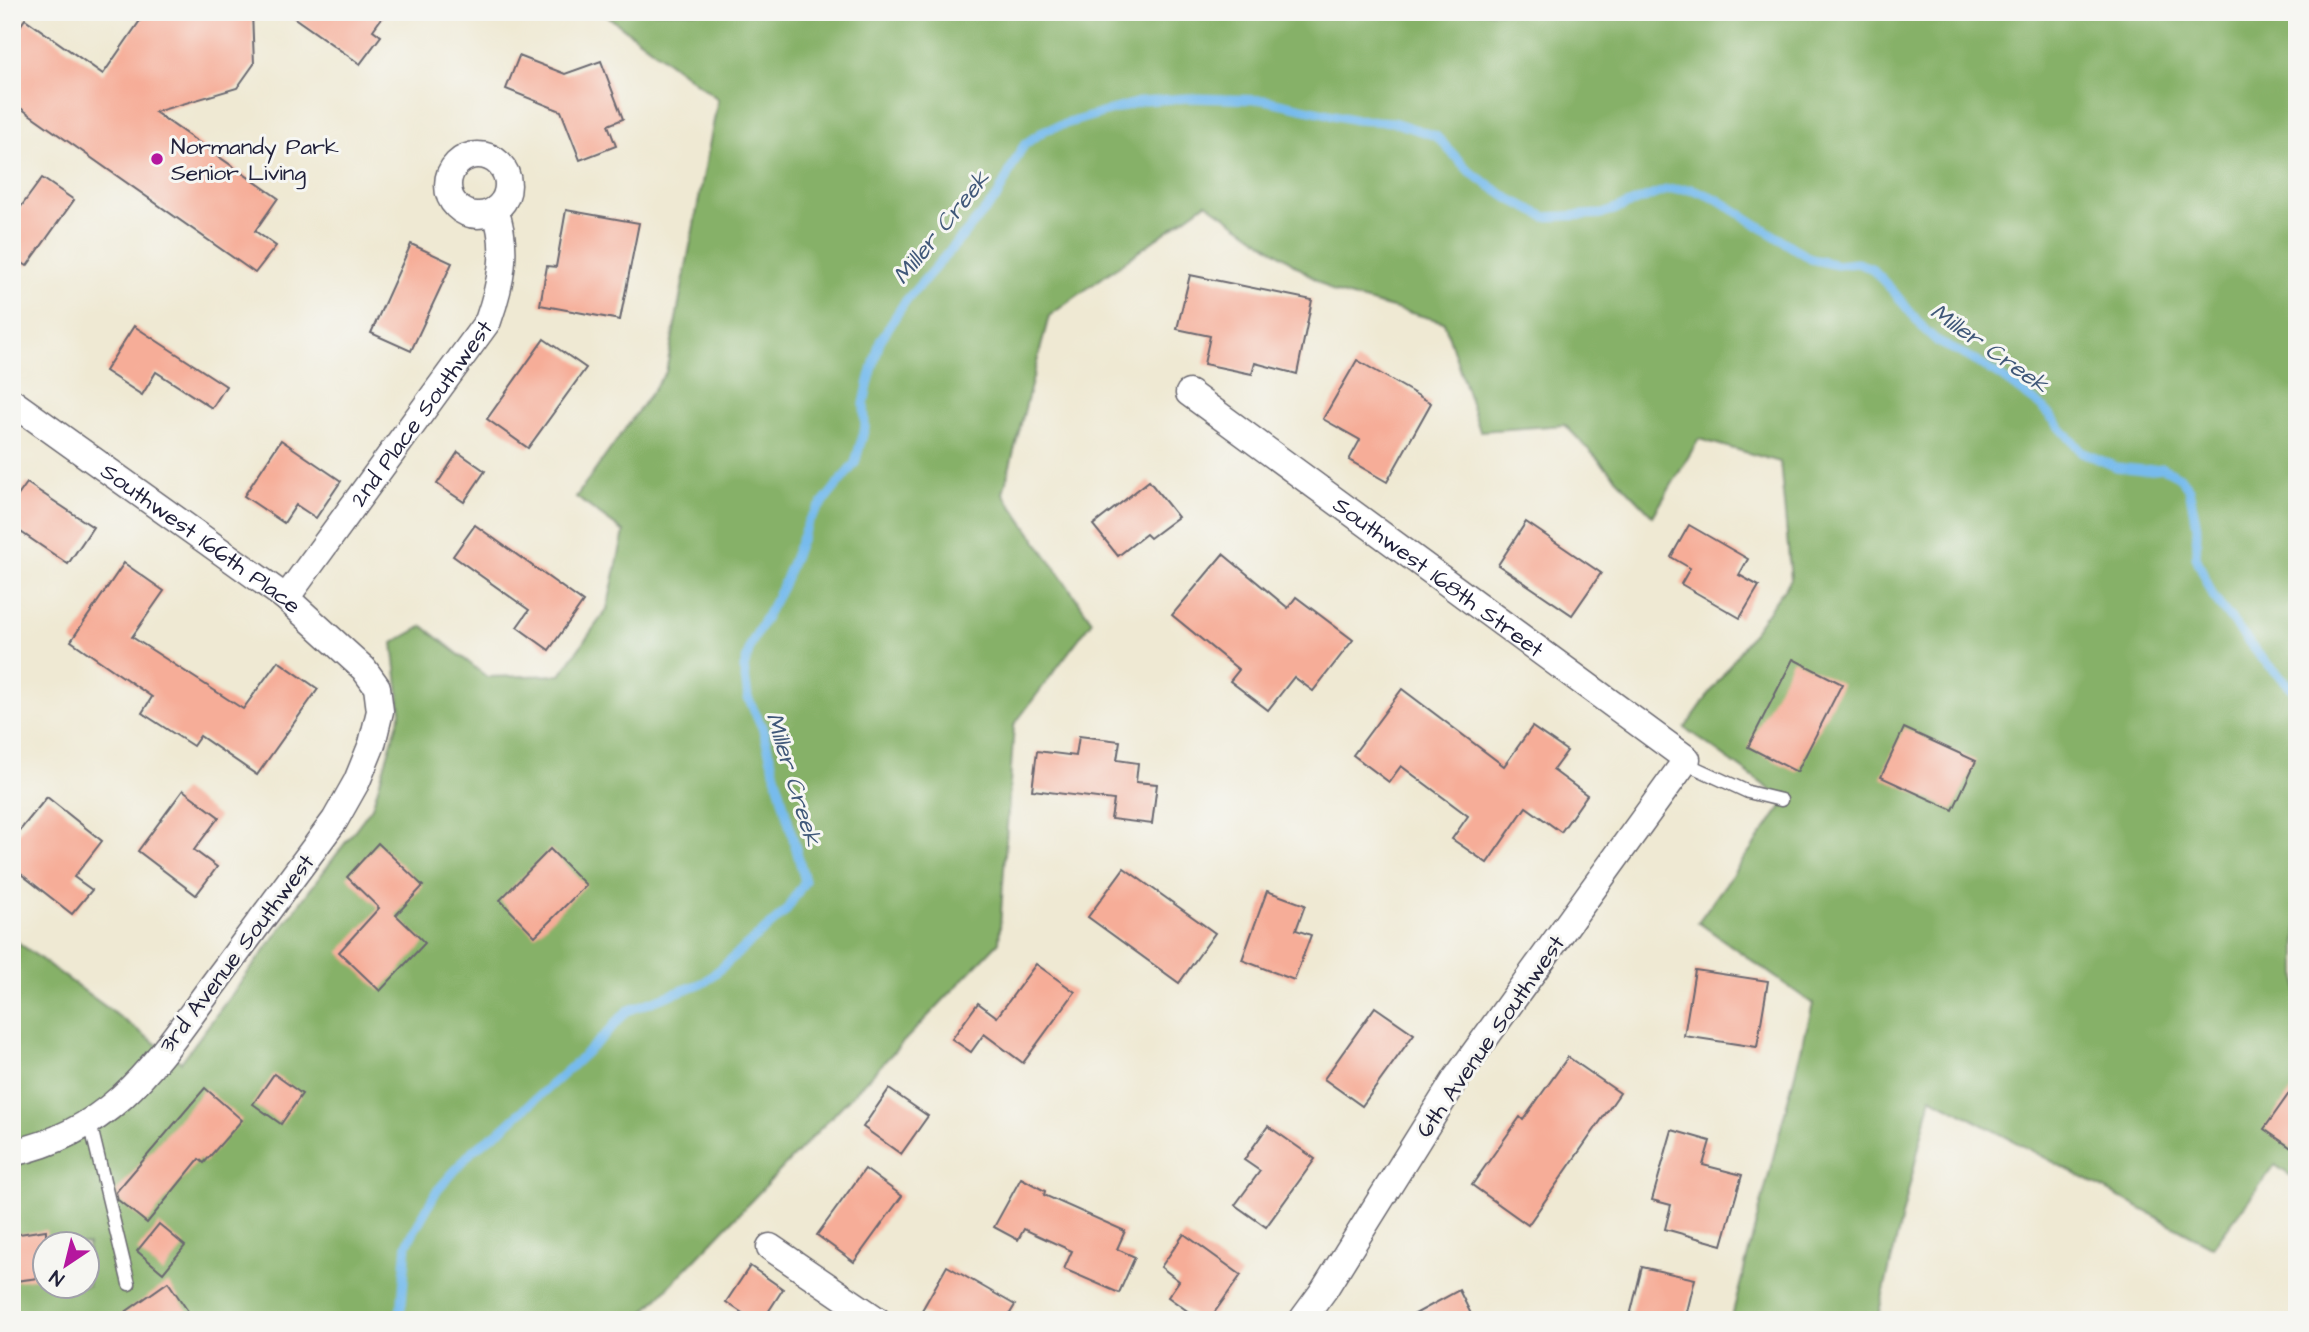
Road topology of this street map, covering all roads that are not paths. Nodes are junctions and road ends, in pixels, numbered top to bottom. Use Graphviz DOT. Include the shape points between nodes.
graph roads {
  1 [pos="495,210"];
  2 [pos="1189,393"];
  3 [pos="12,402"];
  4 [pos="286,598"];
  5 [pos="377,687"];
  6 [pos="1686,761"];
  7 [pos="1781,800"];
  8 [pos="90,1123"];
  9 [pos="12,1153"];
  10 [pos="770,1247"];
  11 [pos="129,1284"];
  12 [pos="877,1320"];
  13 [pos="1302,1320"];
  1 -- 4 [label="street, 2nd Place Southwest" via="503,258 499,292 488,321"];
  2 -- 6 [label="street, Southwest 168th Street"];
  3 -- 4 [label="street, Southwest 166th Place"];
  4 -- 5 [label="street, Southwest 166th Place" via="364,669"];
  5 -- 8 [label="street, 3rd Avenue Southwest" via="380,711 372,744 335,820 141,1080"];
  6 -- 7 [label="lane" via="1748,792"];
  6 -- 13 [label="street, 6th Avenue Southwest" via="1457,1077"];
  8 -- 9 [label="street, 3rd Avenue Southwest"];
  8 -- 11 [label="lane"];
  10 -- 12 [label="street"];
}
